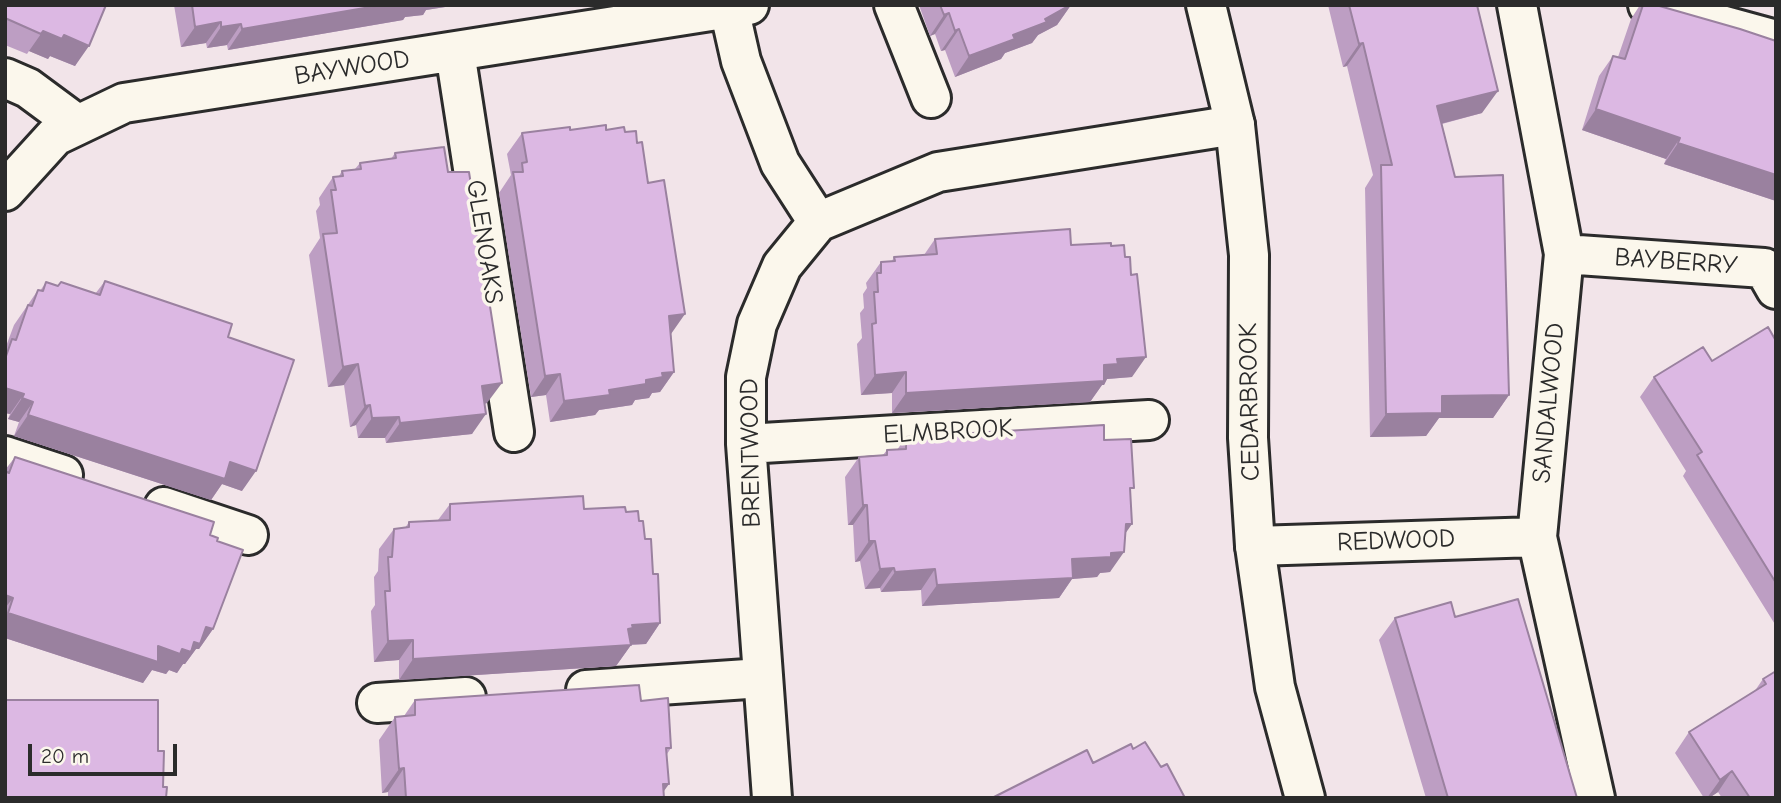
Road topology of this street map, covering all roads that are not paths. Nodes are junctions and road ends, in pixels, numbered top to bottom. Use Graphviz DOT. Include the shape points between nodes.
graph roads {
  1 [pos="894,5"];
  2 [pos="1206,5"];
  3 [pos="1517,5"];
  4 [pos="1648,5"];
  5 [pos="739,7"];
  6 [pos="1776,40"];
  7 [pos="455,52"];
  8 [pos="5,78"];
  9 [pos="931,98"];
  10 [pos="78,125"];
  11 [pos="1235,125"];
  12 [pos="5,191"];
  13 [pos="818,222"];
  14 [pos="1564,254"];
  15 [pos="1776,289"];
  16 [pos="1149,420"];
  17 [pos="514,432"];
  18 [pos="746,444"];
  19 [pos="5,456"];
  20 [pos="95,485"];
  21 [pos="133,498"];
  22 [pos="248,535"];
  23 [pos="1536,537"];
  24 [pos="1255,546"];
  25 [pos="762,678"];
  26 [pos="556,692"];
  27 [pos="501,695"];
  28 [pos="377,703"];
  29 [pos="772,798"];
  30 [pos="1305,798"];
  31 [pos="1595,798"];
  1 -- 9 [label="street"];
  2 -- 11 [label="street, CEDARBROOK"];
  3 -- 14 [label="street, SANDALWOOD"];
  4 -- 6 [label="street"];
  5 -- 7 [label="street, BAYWOOD"];
  5 -- 13 [label="street, BAYWOOD" via="741,61 780,163"];
  7 -- 10 [label="street, BAYWOOD" via="124,103"];
  7 -- 17 [label="street, GLENOAKS"];
  8 -- 10 [label="street" via="27,88"];
  10 -- 12 [label="street, BAYWOOD" via="55,136"];
  11 -- 13 [label="street, BRENTWOOD" via="938,172"];
  11 -- 24 [label="street, CEDARBROOK" via="1249,255 1248,438"];
  13 -- 18 [label="street, BRENTWOOD" via="782,266 757,324 746,377"];
  14 -- 15 [label="street, BAYBERRY" via="1764,268"];
  14 -- 23 [label="street, SANDALWOOD"];
  16 -- 18 [label="street, ELMBROOK"];
  18 -- 25 [label="street, BRENTWOOD"];
  19 -- 20 [label="street"];
  21 -- 22 [label="street"];
  23 -- 24 [label="street, REDWOOD"];
  23 -- 31 [label="street, SANDALWOOD"];
  24 -- 30 [label="street, CEDARBROOK" via="1275,687"];
  25 -- 26 [label="street"];
  25 -- 29 [label="street, BRENTWOOD"];
  27 -- 28 [label="street"];
}
